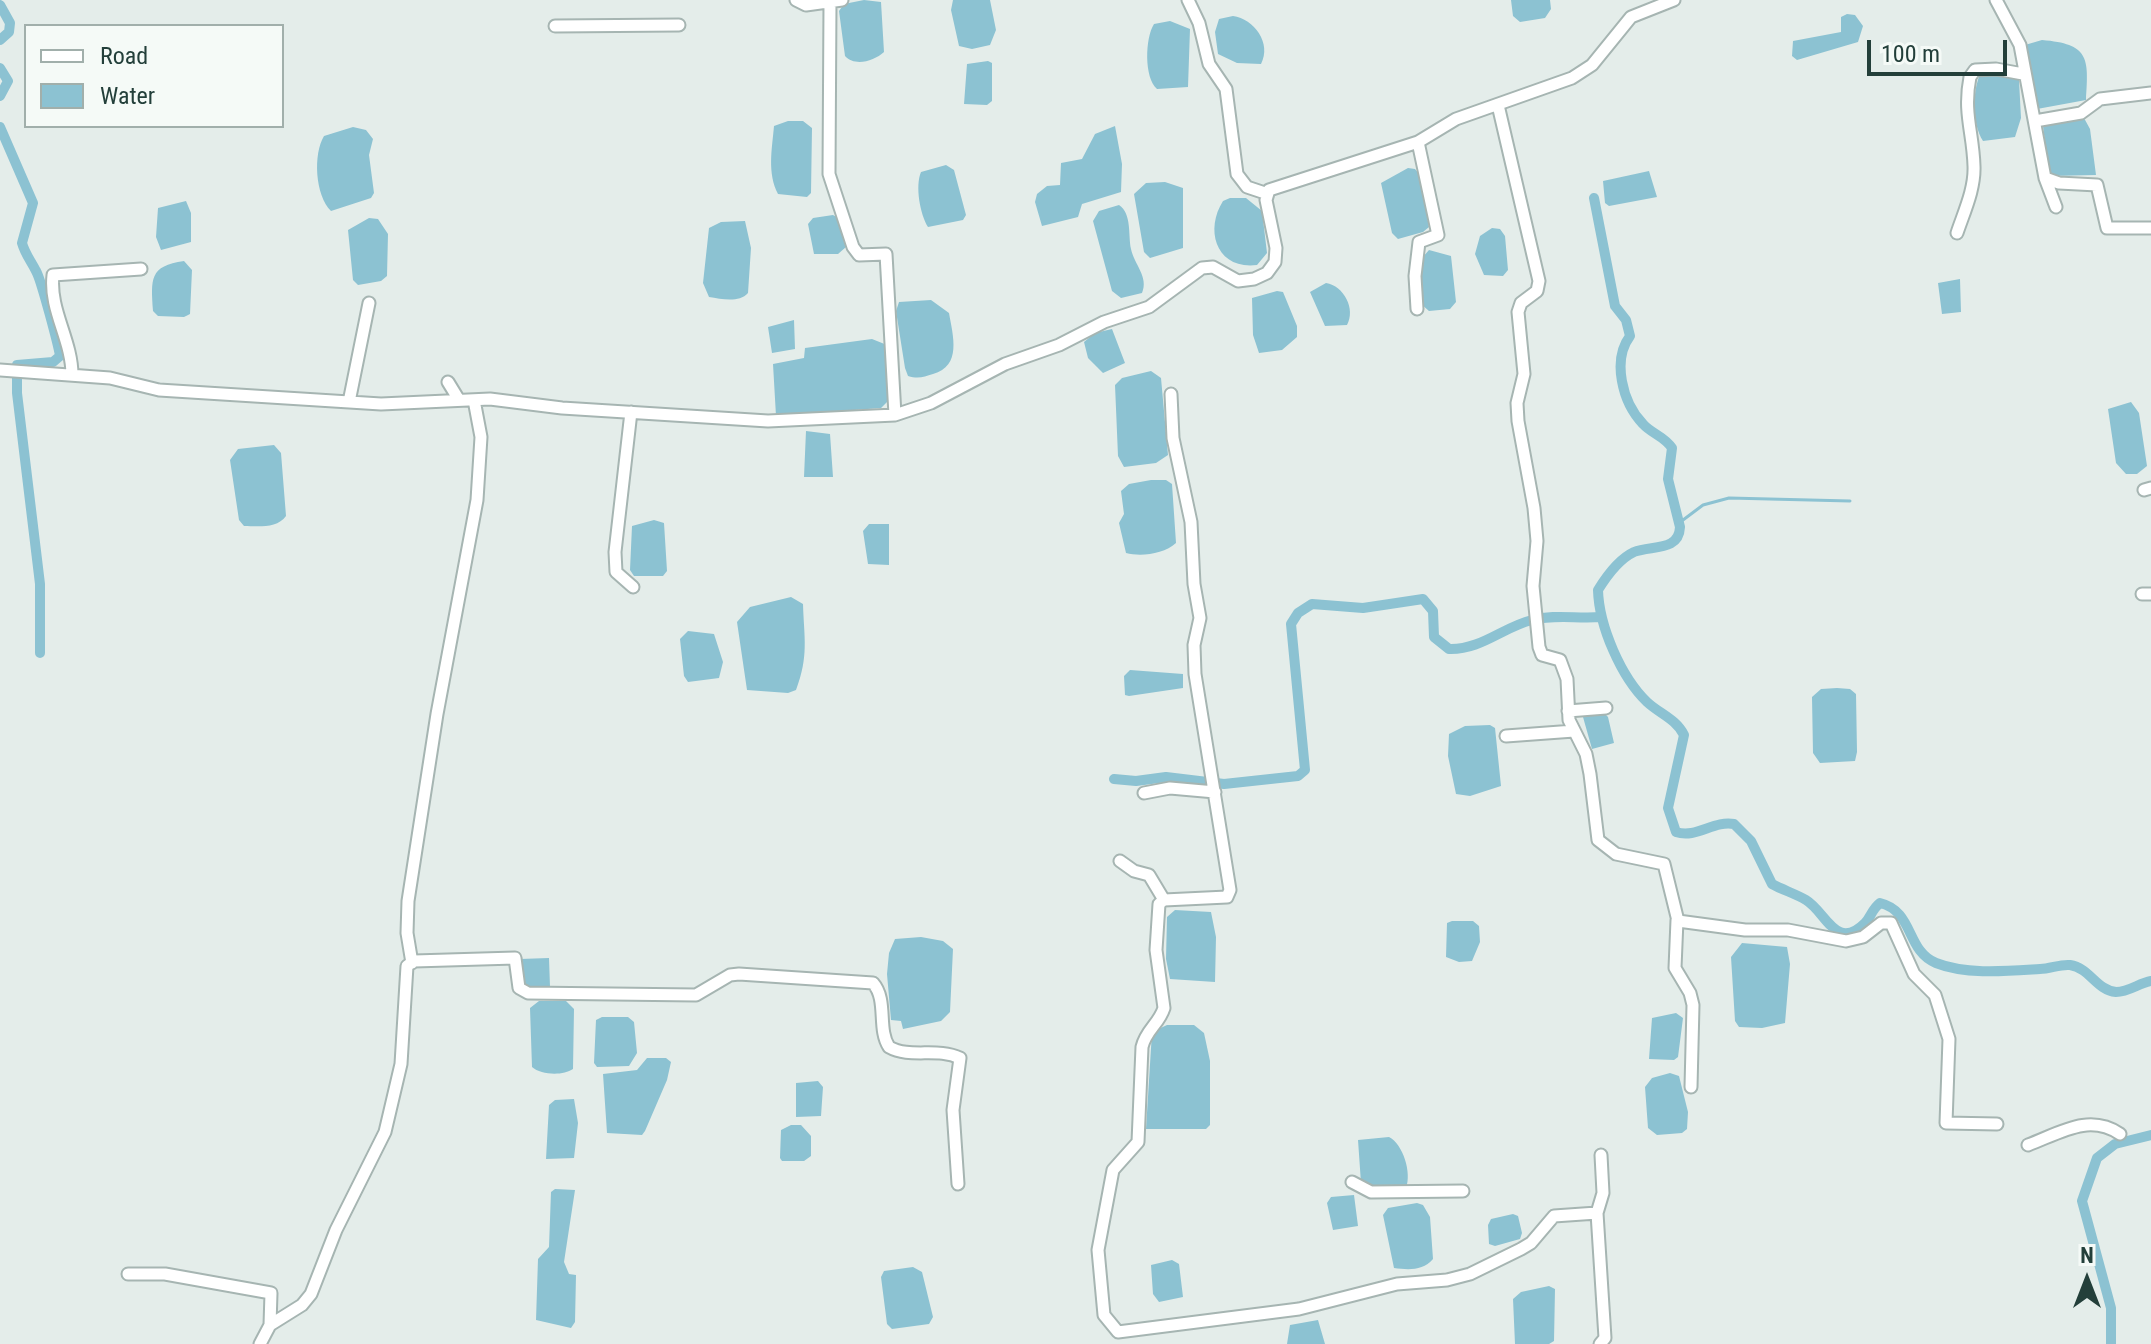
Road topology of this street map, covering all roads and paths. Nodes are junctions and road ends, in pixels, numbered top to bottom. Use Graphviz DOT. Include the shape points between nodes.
graph roads {
  1 [pos="796,0"];
  2 [pos="1188,0"];
  3 [pos="1674,0"];
  4 [pos="1996,0"];
  5 [pos="836,2"];
  6 [pos="679,25"];
  7 [pos="555,26"];
  8 [pos="2023,74"];
  9 [pos="2151,93"];
  10 [pos="1498,105"];
  11 [pos="2035,121"];
  12 [pos="1418,142"];
  13 [pos="2045,178"];
  14 [pos="1265,193"];
  15 [pos="2056,207"];
  16 [pos="2151,228"];
  17 [pos="1957,233"];
  18 [pos="141,269"];
  19 [pos="369,303"];
  20 [pos="1417,309"];
  21 [pos="0,370"];
  22 [pos="72,375"];
  23 [pos="448,382"];
  24 [pos="1171,394"];
  25 [pos="459,400"];
  26 [pos="474,400"];
  27 [pos="349,402"];
  28 [pos="631,412"];
  29 [pos="895,415"];
  30 [pos="633,587"];
  31 [pos="1606,708"];
  32 [pos="1568,711"];
  33 [pos="1574,731"];
  34 [pos="1506,736"];
  35 [pos="1214,791"];
  36 [pos="1144,793"];
  37 [pos="1120,861"];
  38 [pos="1164,900"];
  39 [pos="1677,920"];
  40 [pos="412,963"];
  41 [pos="1691,1087"];
  42 [pos="1997,1124"];
  43 [pos="2120,1134"];
  44 [pos="2028,1145"];
  45 [pos="1601,1155"];
  46 [pos="1352,1182"];
  47 [pos="958,1184"];
  48 [pos="1463,1191"];
  49 [pos="1597,1213"];
  50 [pos="128,1274"];
  51 [pos="270,1325"];
  52 [pos="1130,1332"];
  53 [pos="260,1344"];
  54 [pos="1138,1344"];
  55 [pos="1600,1344"];
  1 -- 5 [label="street" via="806,5"];
  2 -- 14 [label="street" via="1209,64 1226,89 1239,178"];
  3 -- 10 [label="street" via="1631,17 1580,74"];
  4 -- 8 [label="street" via="2018,38"];
  5 -- 29 [label="street" via="829,174 853,247 859,255 886,254"];
  6 -- 7 [label="street"];
  8 -- 11 [label="street"];
  8 -- 17 [label="street" via="1975,70 1970,77 1967,125 1974,166"];
  9 -- 11 [label="street" via="2100,99 2081,113"];
  10 -- 12 [label="street" via="1444,124"];
  10 -- 32 [label="street" via="1539,281 1518,312 1524,374 1517,403 1536,530 1535,610 1542,655 1560,660 1565,669"];
  11 -- 13 [label="street"];
  12 -- 14 [label="street"];
  12 -- 20 [label="street" via="1438,235 1419,242"];
  13 -- 15 [label="street"];
  13 -- 16 [label="street" via="2097,185 2107,228"];
  14 -- 29 [label="street" via="1276,248 1267,273 1238,281 1213,267 1202,268 1149,307"];
  18 -- 22 [label="street" via="53,275"];
  19 -- 27 [label="street"];
  21 -- 22 [label="street"];
  22 -- 27 [label="street" via="159,390"];
  23 -- 25 [label="street"];
  24 -- 35 [label="street" via="1200,618 1195,674"];
  25 -- 26 [label="street"];
  25 -- 27 [label="street"];
  26 -- 28 [label="street"];
  26 -- 40 [label="street" via="481,437 477,500 408,901"];
  28 -- 29 [label="street" via="768,421"];
  28 -- 30 [label="street" via="615,552 616,572"];
  31 -- 32 [label="street"];
  32 -- 33 [label="street"];
  33 -- 34 [label="street"];
  33 -- 39 [label="street" via="1586,754 1598,840 1616,854 1664,864"];
  35 -- 36 [label="street" via="1170,788"];
  35 -- 38 [label="street" via="1229,878 1227,897"];
  37 -- 38 [label="street" via="1149,875"];
  38 -- 52 [label="street" via="1156,920 1156,950 1164,1008 1145,1034 1138,1142 1113,1170 1098,1250 1104,1315 1118,1332"];
  39 -- 41 [label="street" via="1675,968 1693,1005"];
  39 -- 42 [label="street" via="1846,941 1891,923 1914,974 1935,995 1949,1039 1946,1123"];
  40 -- 47 [label="street" via="515,958 519,988 528,993 696,995 739,974 873,983 889,1047 949,1052 960,1058 953,1110"];
  40 -- 51 [label="street" via="407,966 401,1064 385,1132 311,1294"];
  43 -- 44 [label="street" via="2104,1125 2081,1124"];
  45 -- 49 [label="street" via="1603,1193"];
  46 -- 48 [label="street" via="1371,1192"];
  49 -- 52 [label="street" via="1554,1216 1521,1249 1447,1280 1397,1284 1299,1309"];
  49 -- 55 [label="street" via="1605,1338"];
  50 -- 51 [label="street" via="165,1274 271,1293"];
  51 -- 53 [label="street"];
  52 -- 54 [label="street"];
}
